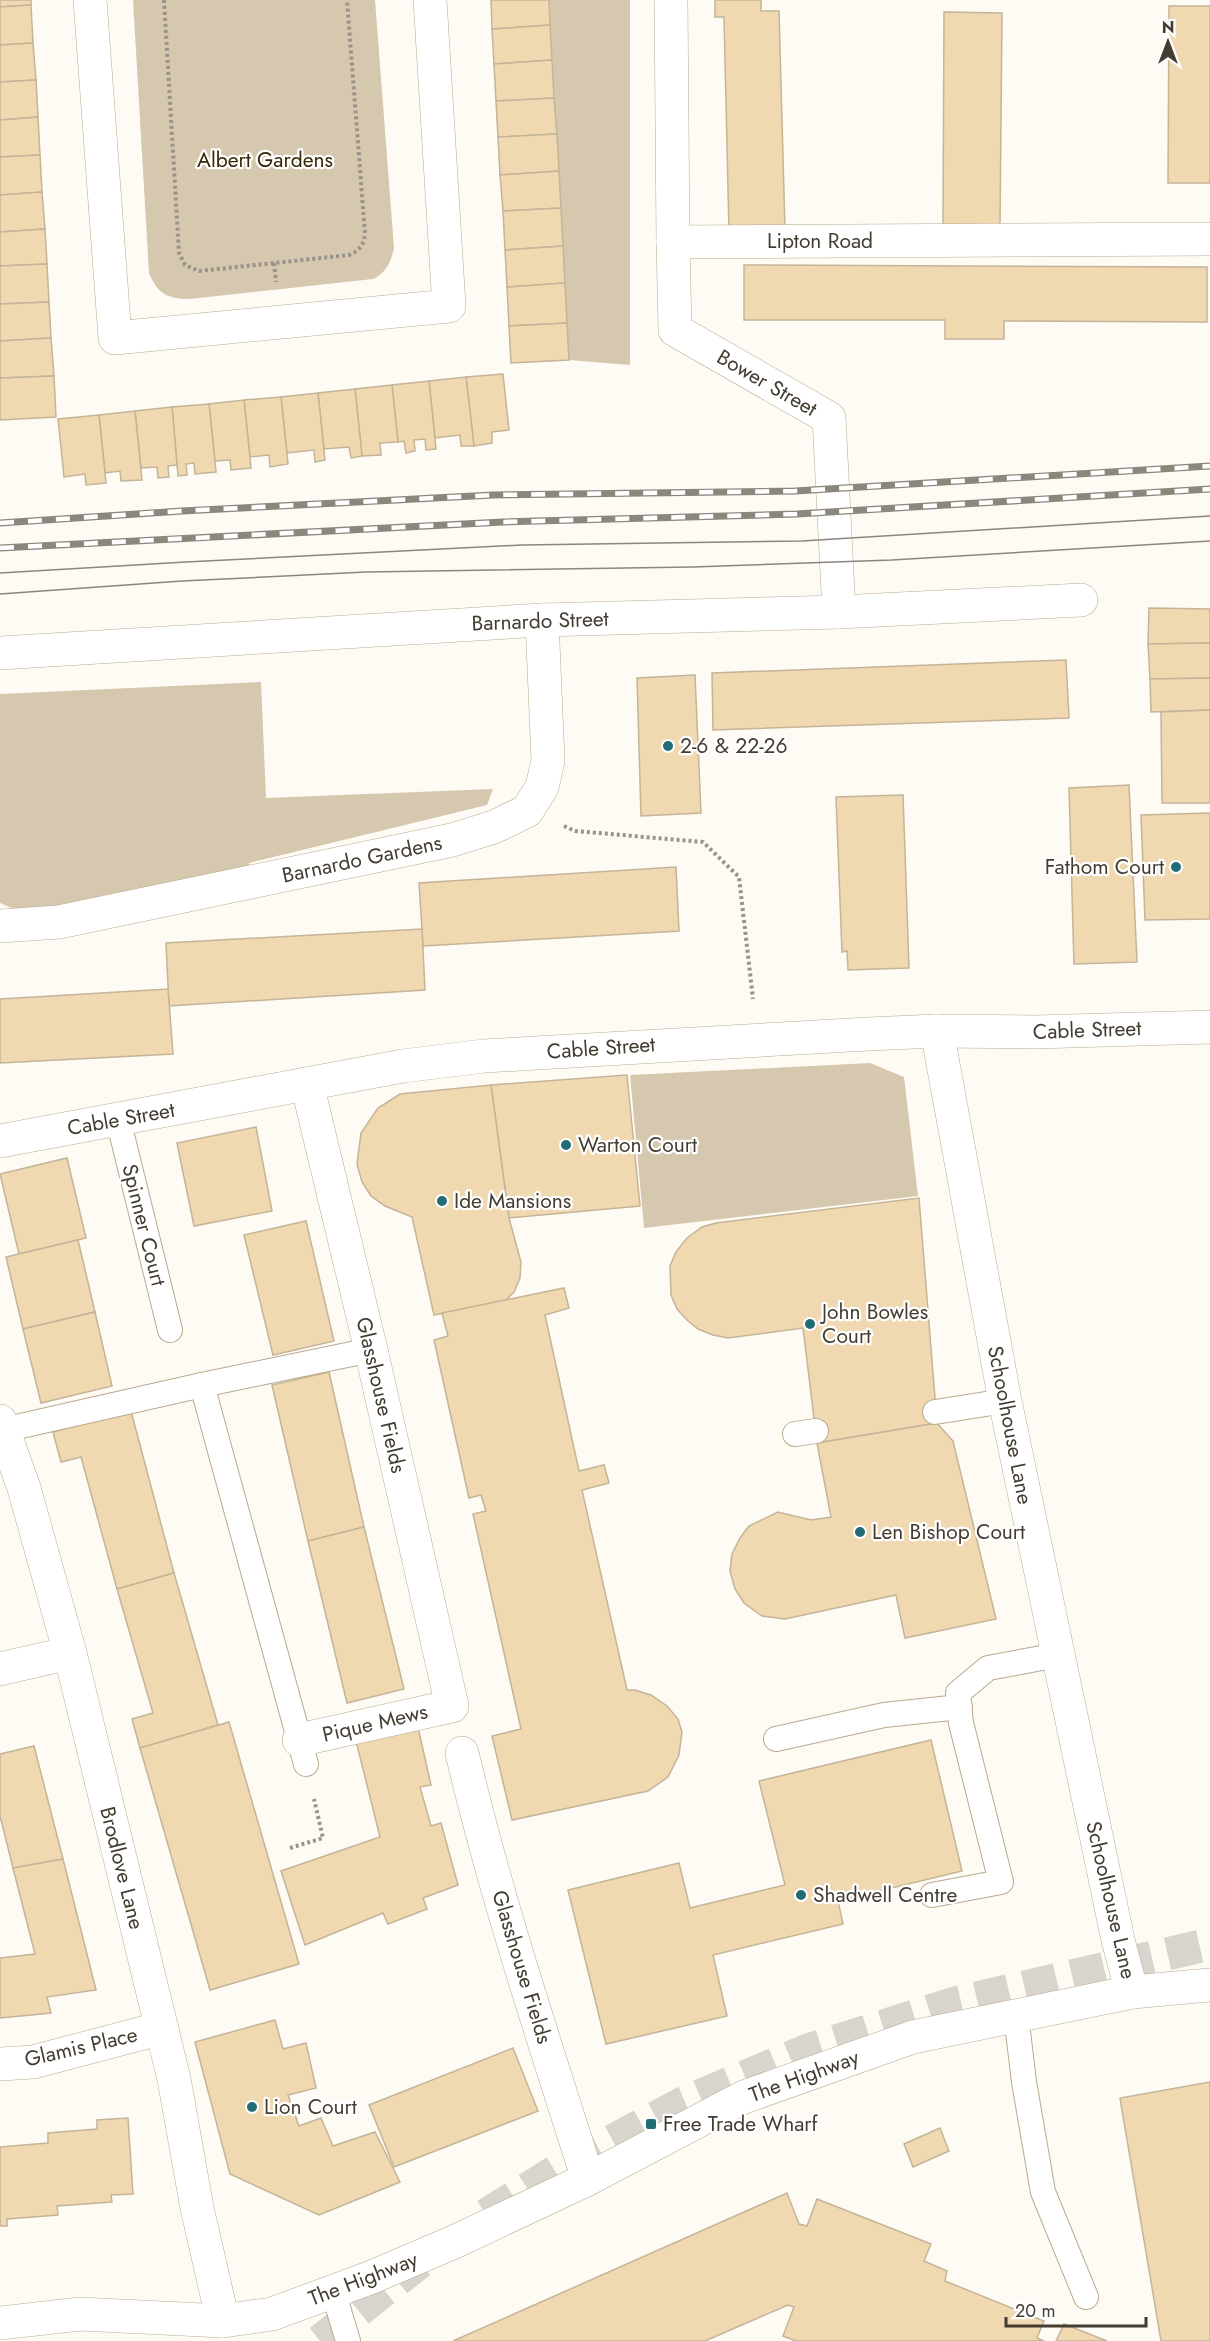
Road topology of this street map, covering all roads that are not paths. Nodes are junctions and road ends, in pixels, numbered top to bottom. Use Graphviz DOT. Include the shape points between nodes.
graph roads {
  1 [pos="90,0"];
  2 [pos="430,0"];
  3 [pos="671,0"];
  4 [pos="1210,239"];
  5 [pos="673,242"];
  6 [pos="1081,600"];
  7 [pos="839,612"];
  8 [pos="542,620"];
  9 [pos="0,654"];
  10 [pos="0,926"];
  11 [pos="1210,1026"];
  12 [pos="937,1031"];
  13 [pos="307,1084"];
  14 [pos="118,1119"];
  15 [pos="0,1141"];
  16 [pos="170,1330"];
  17 [pos="371,1350"];
  18 [pos="202,1385"];
  19 [pos="1005,1401"];
  20 [pos="935,1412"];
  21 [pos="2,1425"];
  22 [pos="70,1653"];
  23 [pos="1058,1655"];
  24 [pos="0,1669"];
  25 [pos="452,1706"];
  26 [pos="960,1707"];
  27 [pos="776,1739"];
  28 [pos="302,1752"];
  29 [pos="462,1753"];
  30 [pos="932,1895"];
  31 [pos="1210,1985"];
  32 [pos="1132,1992"];
  33 [pos="1016,2015"];
  34 [pos="162,2028"];
  35 [pos="0,2064"];
  36 [pos="588,2179"];
  37 [pos="333,2291"];
  38 [pos="1086,2296"];
  39 [pos="223,2321"];
  40 [pos="0,2324"];
  41 [pos="180,2341"];
  42 [pos="348,2341"];
  1 -- 2 [label="main road" via="115,338 449,306"];
  3 -- 5 [label="main road"];
  4 -- 5 [label="main road, Lipton Road"];
  5 -- 7 [label="main road, Bower Street" via="675,330 829,418"];
  6 -- 7 [label="main road, Barnardo Street"];
  7 -- 8 [label="main road, Barnardo Street"];
  8 -- 9 [label="main road, Barnardo Street"];
  8 -- 10 [label="main road, Barnardo Gardens" via="548,761 543,787 527,811 494,827 452,840 59,922"];
  11 -- 12 [label="main road, Cable Street"];
  12 -- 13 [label="main road, Cable Street" via="484,1056"];
  12 -- 19 [label="main road, Schoolhouse Lane"];
  13 -- 14 [label="main road, Cable Street"];
  13 -- 17 [label="main road, Glasshouse Fields"];
  14 -- 15 [label="main road, Cable Street"];
  14 -- 16 [label="lane, Spinner Court"];
  17 -- 18 [label="lane"];
  17 -- 25 [label="main road, Glasshouse Fields"];
  18 -- 21 [label="lane"];
  18 -- 28 [label="lane"];
  19 -- 20 [label="lane"];
  19 -- 23 [label="main road, Schoolhouse Lane"];
  21 -- 22 [label="main road, Brodlove Lane" via="24,1488"];
  22 -- 24 [label="main road"];
  22 -- 34 [label="main road, Brodlove Lane"];
  23 -- 26 [label="lane" via="988,1668 958,1693"];
  23 -- 32 [label="main road, Schoolhouse Lane"];
  25 -- 28 [label="main road, Pique Mews"];
  26 -- 27 [label="lane" via="884,1714"];
  26 -- 30 [label="lane" via="1001,1882"];
  29 -- 36 [label="main road, Glasshouse Fields" via="529,1997"];
  31 -- 32 [label="main road, The Highway"];
  32 -- 33 [label="main road, The Highway"];
  33 -- 36 [label="main road, The Highway" via="913,2037 744,2097"];
  33 -- 38 [label="lane" via="1042,2192"];
  34 -- 35 [label="main road, Glamis Place" via="33,2062"];
  34 -- 39 [label="main road, Brodlove Lane"];
  36 -- 37 [label="main road, The Highway" via="454,2242"];
  37 -- 39 [label="main road, The Highway" via="272,2314"];
  37 -- 42 [label="lane"];
  39 -- 40 [label="main road, The Highway" via="80,2314"];
  39 -- 41 [label="main road, The Highway"];
}
